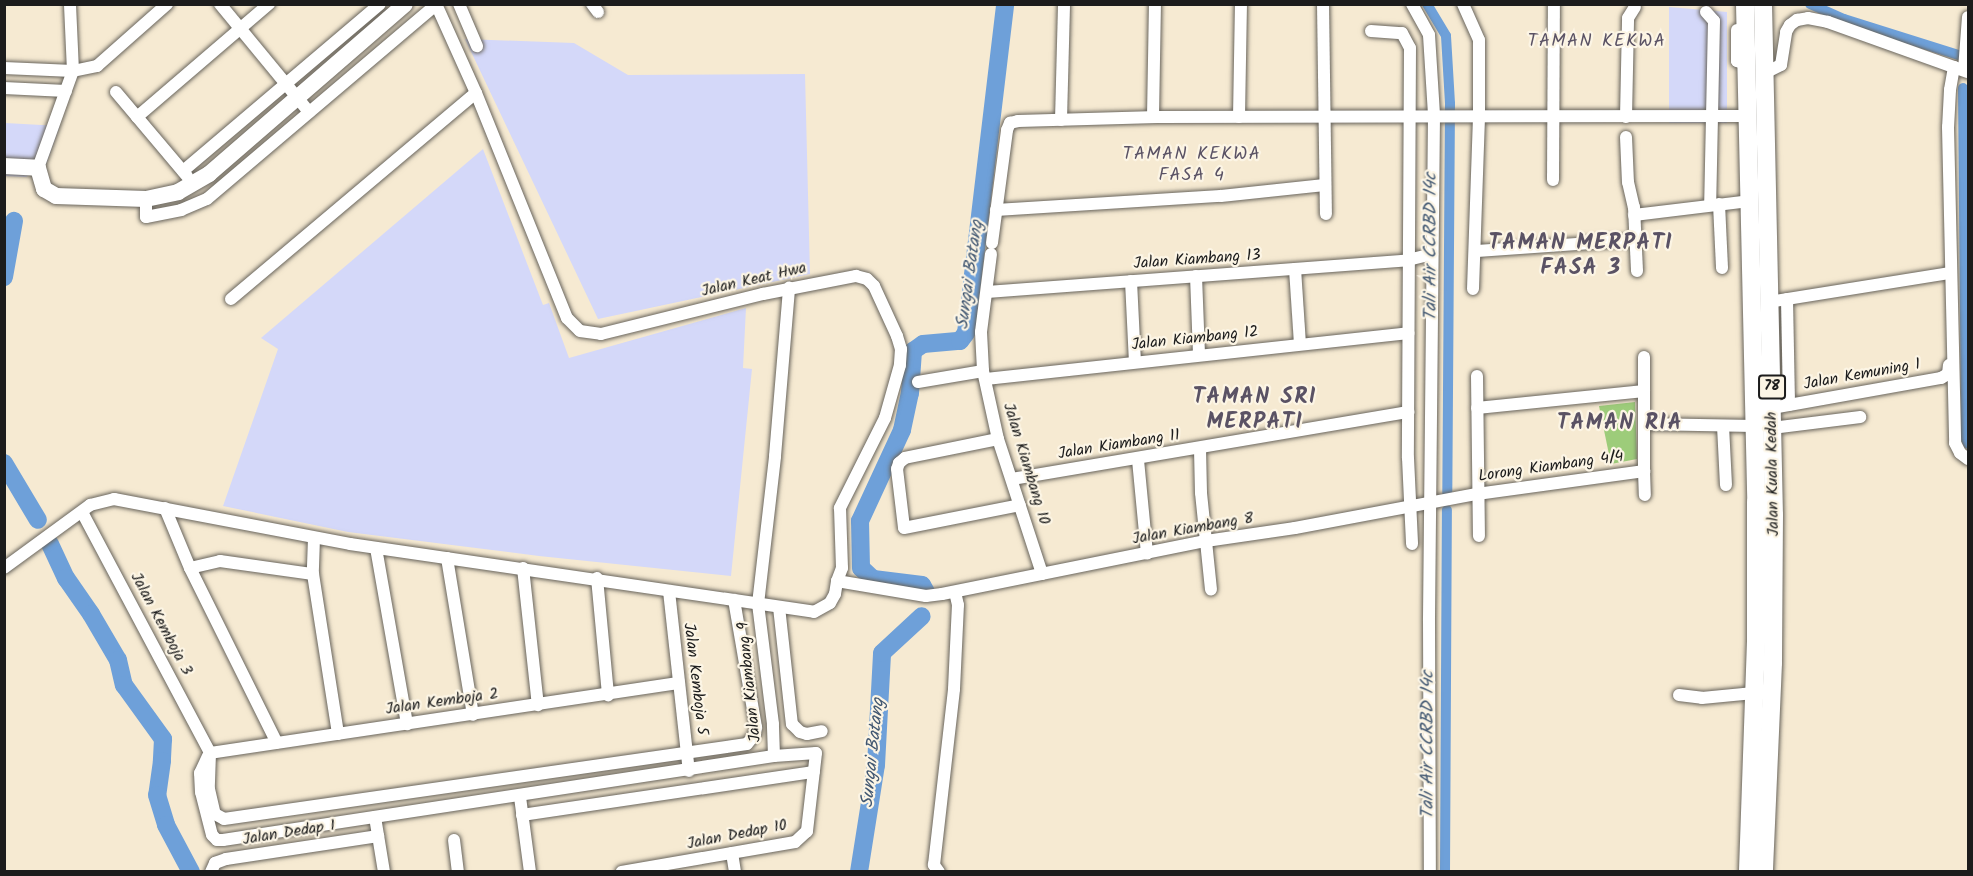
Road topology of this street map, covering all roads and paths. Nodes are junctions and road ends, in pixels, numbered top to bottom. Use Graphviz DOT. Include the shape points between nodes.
graph roads {
  1 [pos="70,4"];
  2 [pos="167,4"];
  3 [pos="220,4"];
  4 [pos="269,4"];
  5 [pos="380,4"];
  6 [pos="405,4"];
  7 [pos="459,4"];
  8 [pos="1064,4"];
  9 [pos="1155,4"];
  10 [pos="1241,4"];
  11 [pos="1323,4"];
  12 [pos="1412,4"];
  13 [pos="1463,4"];
  14 [pos="1554,4"];
  15 [pos="1738,4"];
  16 [pos="1763,4"];
  17 [pos="437,5"];
  18 [pos="1745,5"];
  19 [pos="1635,7"];
  20 [pos="1706,12"];
  21 [pos="1968,18"];
  22 [pos="240,29"];
  23 [pos="1371,31"];
  24 [pos="477,46"];
  25 [pos="1746,64"];
  26 [pos="1960,65"];
  27 [pos="4,68"];
  28 [pos="73,71"];
  29 [pos="1765,73"];
  30 [pos="4,88"];
  31 [pos="66,91"];
  32 [pos="292,91"];
  33 [pos="116,92"];
  34 [pos="476,93"];
  35 [pos="309,112"];
  36 [pos="1711,115"];
  37 [pos="1410,116"];
  38 [pos="1438,116"];
  39 [pos="1748,116"];
  40 [pos="137,117"];
  41 [pos="1153,117"];
  42 [pos="1239,117"];
  43 [pos="1479,117"];
  44 [pos="1553,117"];
  45 [pos="1626,117"];
  46 [pos="1323,118"];
  47 [pos="1061,120"];
  48 [pos="1626,137"];
  49 [pos="4,166"];
  50 [pos="38,168"];
  51 [pos="188,178"];
  52 [pos="1553,180"];
  53 [pos="1324,185"];
  54 [pos="146,199"];
  55 [pos="1749,201"];
  56 [pos="1715,205"];
  57 [pos="996,210"];
  58 [pos="1326,214"];
  59 [pos="1634,215"];
  60 [pos="1635,240"];
  61 [pos="1476,251"];
  62 [pos="1432,254"];
  63 [pos="1408,260"];
  64 [pos="1722,268"];
  65 [pos="1295,269"];
  66 [pos="1636,271"];
  67 [pos="1951,273"];
  68 [pos="1196,276"];
  69 [pos="1769,279"];
  70 [pos="1131,281"];
  71 [pos="789,288"];
  72 [pos="1473,289"];
  73 [pos="987,292"];
  74 [pos="231,299"];
  75 [pos="1778,300"];
  76 [pos="1409,333"];
  77 [pos="1300,344"];
  78 [pos="1199,355"];
  79 [pos="1644,357"];
  80 [pos="1135,362"];
  81 [pos="1949,365"];
  82 [pos="985,375"];
  83 [pos="1477,376"];
  84 [pos="918,382"];
  85 [pos="1644,391"];
  86 [pos="1781,407"];
  87 [pos="1477,408"];
  88 [pos="1408,412"];
  89 [pos="1860,417"];
  90 [pos="1644,424"];
  91 [pos="1723,426"];
  92 [pos="1763,427"];
  93 [pos="998,439"];
  94 [pos="1200,449"];
  95 [pos="1968,459"];
  96 [pos="1138,460"];
  97 [pos="1644,464"];
  98 [pos="1012,479"];
  99 [pos="1726,485"];
  100 [pos="1477,494"];
  101 [pos="1645,495"];
  102 [pos="1451,499"];
  103 [pos="1430,503"];
  104 [pos="1020,505"];
  105 [pos="1409,507"];
  106 [pos="165,508"];
  107 [pos="82,512"];
  108 [pos="1479,536"];
  109 [pos="314,538"];
  110 [pos="1206,541"];
  111 [pos="1412,544"];
  112 [pos="376,548"];
  113 [pos="1147,554"];
  114 [pos="447,558"];
  115 [pos="4,568"];
  116 [pos="190,568"];
  117 [pos="523,568"];
  118 [pos="313,574"];
  119 [pos="1042,574"];
  120 [pos="597,578"];
  121 [pos="837,581"];
  122 [pos="1211,589"];
  123 [pos="669,591"];
  124 [pos="956,592"];
  125 [pos="734,600"];
  126 [pos="758,604"];
  127 [pos="780,607"];
  128 [pos="785,676"];
  129 [pos="768,678"];
  130 [pos="679,682"];
  131 [pos="1754,693"];
  132 [pos="609,695"];
  133 [pos="1679,695"];
  134 [pos="538,705"];
  135 [pos="473,715"];
  136 [pos="407,724"];
  137 [pos="773,724"];
  138 [pos="792,724"];
  139 [pos="822,731"];
  140 [pos="338,734"];
  141 [pos="277,743"];
  142 [pos="687,752"];
  143 [pos="210,753"];
  144 [pos="774,756"];
  145 [pos="688,771"];
  146 [pos="814,772"];
  147 [pos="520,797"];
  148 [pos="522,815"];
  149 [pos="375,817"];
  150 [pos="378,836"];
  151 [pos="454,840"];
  152 [pos="732,854"];
  153 [pos="666,868"];
  154 [pos="211,872"];
  155 [pos="384,872"];
  156 [pos="458,872"];
  157 [pos="530,872"];
  158 [pos="622,872"];
  159 [pos="735,872"];
  160 [pos="939,872"];
  161 [pos="1430,872"];
  162 [pos="1748,872"];
  163 [pos="1763,872"];
  1 -- 28 [label="street"];
  2 -- 28 [label="street" via="97,66"];
  3 -- 22 [label="street"];
  4 -- 22 [label="street"];
  5 -- 32 [label="street"];
  6 -- 32 [label="street"];
  7 -- 24 [label="street"];
  8 -- 47 [label="street"];
  9 -- 41 [label="street"];
  10 -- 42 [label="street"];
  11 -- 46 [label="street"];
  12 -- 38 [label="street" via="1429,34"];
  13 -- 43 [label="street" via="1479,40"];
  14 -- 44 [label="street"];
  15 -- 25 [label="street" via="1737,61"];
  16 -- 29 [label="main road, Jalan Kuala Kedah / 78"];
  17 -- 34 [label="street, Jalan Keat Hwa"];
  17 -- 35 [label="street"];
  18 -- 25 [label="main road, Jalan Kuala Kedah / 78"];
  19 -- 45 [label="street" via="1628,18"];
  20 -- 36 [label="street" via="1714,21"];
  21 -- 26 [label="street"];
  22 -- 32 [label="street"];
  22 -- 40 [label="street"];
  23 -- 37 [label="street" via="1396,32 1407,39"];
  25 -- 39 [label="main road, Jalan Kuala Kedah / 78"];
  26 -- 29 [label="street" via="1809,18 1790,25 1781,66"];
  26 -- 67 [label="street" via="1950,90"];
  27 -- 28 [label="street"];
  28 -- 31 [label="street"];
  29 -- 69 [label="main road, Jalan Kuala Kedah / 78"];
  30 -- 31 [label="street"];
  31 -- 50 [label="street"];
  32 -- 35 [label="street"];
  32 -- 51 [label="street"];
  33 -- 40 [label="street"];
  34 -- 71 [label="street, Jalan Keat Hwa" via="567,318 580,331 601,334"];
  34 -- 74 [label="street"];
  35 -- 54 [label="street" via="201,202 146,217"];
  36 -- 39 [label="street"];
  36 -- 45 [label="street"];
  36 -- 56 [label="street"];
  37 -- 38 [label="street"];
  37 -- 46 [label="street"];
  37 -- 63 [label="street"];
  38 -- 43 [label="street"];
  38 -- 62 [label="street"];
  39 -- 55 [label="main road, Jalan Kuala Kedah / 78"];
  40 -- 51 [label="street"];
  41 -- 42 [label="street"];
  41 -- 47 [label="street"];
  42 -- 46 [label="street"];
  43 -- 44 [label="street"];
  43 -- 61 [label="street"];
  44 -- 45 [label="street"];
  44 -- 52 [label="street"];
  46 -- 53 [label="street"];
  47 -- 57 [label="street, Jalan Kiambang 10" via="1010,123"];
  48 -- 59 [label="street"];
  49 -- 50 [label="street"];
  50 -- 54 [label="street" via="44,189 51,195"];
  51 -- 54 [label="street" via="178,192"];
  53 -- 57 [label="street" via="1221,196"];
  53 -- 58 [label="street"];
  55 -- 56 [label="street"];
  55 -- 92 [label="main road, Jalan Kuala Kedah / 78"];
  56 -- 59 [label="street"];
  56 -- 64 [label="street"];
  57 -- 73 [label="street, Jalan Kiambang 10"];
  59 -- 60 [label="street"];
  60 -- 61 [label="street"];
  60 -- 66 [label="street"];
  61 -- 72 [label="street"];
  62 -- 63 [label="street, Jalan Kiambang 13"];
  62 -- 103 [label="street"];
  63 -- 65 [label="street, Jalan Kiambang 13"];
  63 -- 76 [label="street"];
  65 -- 68 [label="street, Jalan Kiambang 13"];
  65 -- 77 [label="street"];
  67 -- 75 [label="street"];
  67 -- 95 [label="street" via="1955,443"];
  68 -- 70 [label="street, Jalan Kiambang 13"];
  68 -- 78 [label="street"];
  69 -- 75 [label="main road, Jalan Kuala Kedah / 78"];
  69 -- 92 [label="main road" via="1764,305"];
  70 -- 73 [label="street, Jalan Kiambang 13"];
  70 -- 80 [label="street"];
  71 -- 121 [label="street, Jalan Keat Hwa" via="856,276 867,279 874,286 901,349 885,418 840,508 842,568"];
  71 -- 126 [label="street, Jalan Kiambang 9"];
  73 -- 82 [label="street, Jalan Kiambang 10" via="981,332"];
  75 -- 86 [label="main road, Jalan Kuala Kedah / 78"];
  76 -- 77 [label="street, Jalan Kiambang 12"];
  76 -- 88 [label="street"];
  77 -- 78 [label="street, Jalan Kiambang 12"];
  78 -- 80 [label="street, Jalan Kiambang 12"];
  79 -- 85 [label="street"];
  80 -- 82 [label="street, Jalan Kiambang 12"];
  81 -- 86 [label="street, Jalan Kemuning 1" via="1948,374 1941,378"];
  82 -- 84 [label="street, Jalan Kiambang 12"];
  82 -- 93 [label="street, Jalan Kiambang 10"];
  83 -- 87 [label="street"];
  85 -- 87 [label="street"];
  85 -- 90 [label="street"];
  86 -- 92 [label="main road, Jalan Kuala Kedah / 78"];
  87 -- 100 [label="street"];
  88 -- 94 [label="street, Jalan Kiambang 11"];
  88 -- 105 [label="street"];
  89 -- 92 [label="street"];
  90 -- 91 [label="street"];
  90 -- 97 [label="street"];
  91 -- 92 [label="street"];
  91 -- 99 [label="street"];
  92 -- 131 [label="main road, Jalan Kuala Kedah / 78"];
  92 -- 163 [label="main road, Jalan Kuala Kedah / 78" via="1774,621"];
  93 -- 98 [label="street, Jalan Kiambang 10"];
  93 -- 104 [label="street" via="904,458 897,469 904,528"];
  94 -- 96 [label="street, Jalan Kiambang 11"];
  94 -- 110 [label="street"];
  96 -- 98 [label="street, Jalan Kiambang 11"];
  96 -- 113 [label="street"];
  97 -- 100 [label="street, Lorong Kiambang 4/4"];
  97 -- 101 [label="street"];
  98 -- 104 [label="street, Jalan Kiambang 10"];
  100 -- 102 [label="street, Lorong Kiambang 4/4"];
  100 -- 108 [label="street"];
  102 -- 103 [label="street, Jalan Kiambang 8"];
  103 -- 105 [label="street, Jalan Kiambang 8"];
  103 -- 161 [label="street"];
  104 -- 119 [label="street, Jalan Kiambang 10"];
  105 -- 110 [label="street, Jalan Kiambang 8"];
  105 -- 111 [label="street"];
  106 -- 107 [label="street" via="106,499"];
  106 -- 109 [label="street"];
  106 -- 116 [label="street"];
  107 -- 115 [label="street"];
  107 -- 143 [label="street, Jalan Kemboja 3"];
  109 -- 112 [label="street"];
  109 -- 118 [label="street"];
  110 -- 113 [label="street, Jalan Kiambang 8"];
  110 -- 122 [label="street"];
  112 -- 114 [label="street"];
  112 -- 136 [label="street"];
  113 -- 119 [label="street, Jalan Kiambang 8"];
  114 -- 117 [label="street"];
  114 -- 135 [label="street"];
  116 -- 118 [label="street" via="220,561"];
  116 -- 141 [label="street"];
  117 -- 120 [label="street"];
  117 -- 134 [label="street"];
  118 -- 140 [label="street"];
  119 -- 124 [label="street, Jalan Kiambang 8"];
  120 -- 123 [label="street"];
  120 -- 132 [label="street"];
  121 -- 124 [label="street, Jalan Kiambang 8" via="926,596"];
  121 -- 127 [label="street" via="835,594 823,609 814,612"];
  123 -- 125 [label="street"];
  123 -- 130 [label="street, Jalan Kemboja 5"];
  124 -- 160 [label="street" via="954,689 934,865"];
  125 -- 126 [label="street"];
  125 -- 142 [label="street" via="752,694 755,734 747,744"];
  126 -- 127 [label="street"];
  126 -- 129 [label="street, Jalan Kiambang 9"];
  127 -- 128 [label="street"];
  128 -- 129 [label="street"];
  128 -- 138 [label="street"];
  129 -- 137 [label="street, Jalan Kiambang 9"];
  130 -- 132 [label="street, Jalan Kemboja 2"];
  130 -- 142 [label="street, Jalan Kemboja 5"];
  131 -- 133 [label="street" via="1702,698"];
  131 -- 162 [label="main road, Jalan Kuala Kedah / 78"];
  132 -- 134 [label="street, Jalan Kemboja 2"];
  134 -- 135 [label="street, Jalan Kemboja 2"];
  135 -- 136 [label="street, Jalan Kemboja 2"];
  136 -- 140 [label="street, Jalan Kemboja 2"];
  137 -- 138 [label="street"];
  137 -- 144 [label="street, Jalan Kiambang 9"];
  138 -- 139 [label="street" via="807,734"];
  140 -- 141 [label="street, Jalan Kemboja 2"];
  141 -- 143 [label="street, Jalan Kemboja 2"];
  142 -- 143 [label="street" via="224,819 214,813 209,789"];
  142 -- 145 [label="street, Jalan Kemboja 5"];
  143 -- 149 [label="street" via="200,773 201,792 207,820 217,840"];
  144 -- 145 [label="street"];
  144 -- 146 [label="street" via="816,753"];
  145 -- 147 [label="street"];
  146 -- 148 [label="street"];
  146 -- 152 [label="street, Jalan Dedap 10" via="804,835 774,848"];
  147 -- 148 [label="street"];
  147 -- 149 [label="street"];
  148 -- 157 [label="street"];
  149 -- 150 [label="street"];
  150 -- 154 [label="street, Jalan Dedap 1" via="226,859 215,863"];
  150 -- 155 [label="street"];
  151 -- 156 [label="street"];
  152 -- 153 [label="street, Jalan Dedap 10"];
  152 -- 159 [label="street"];
  153 -- 158 [label="street, Jalan Dedap 10"];
}
